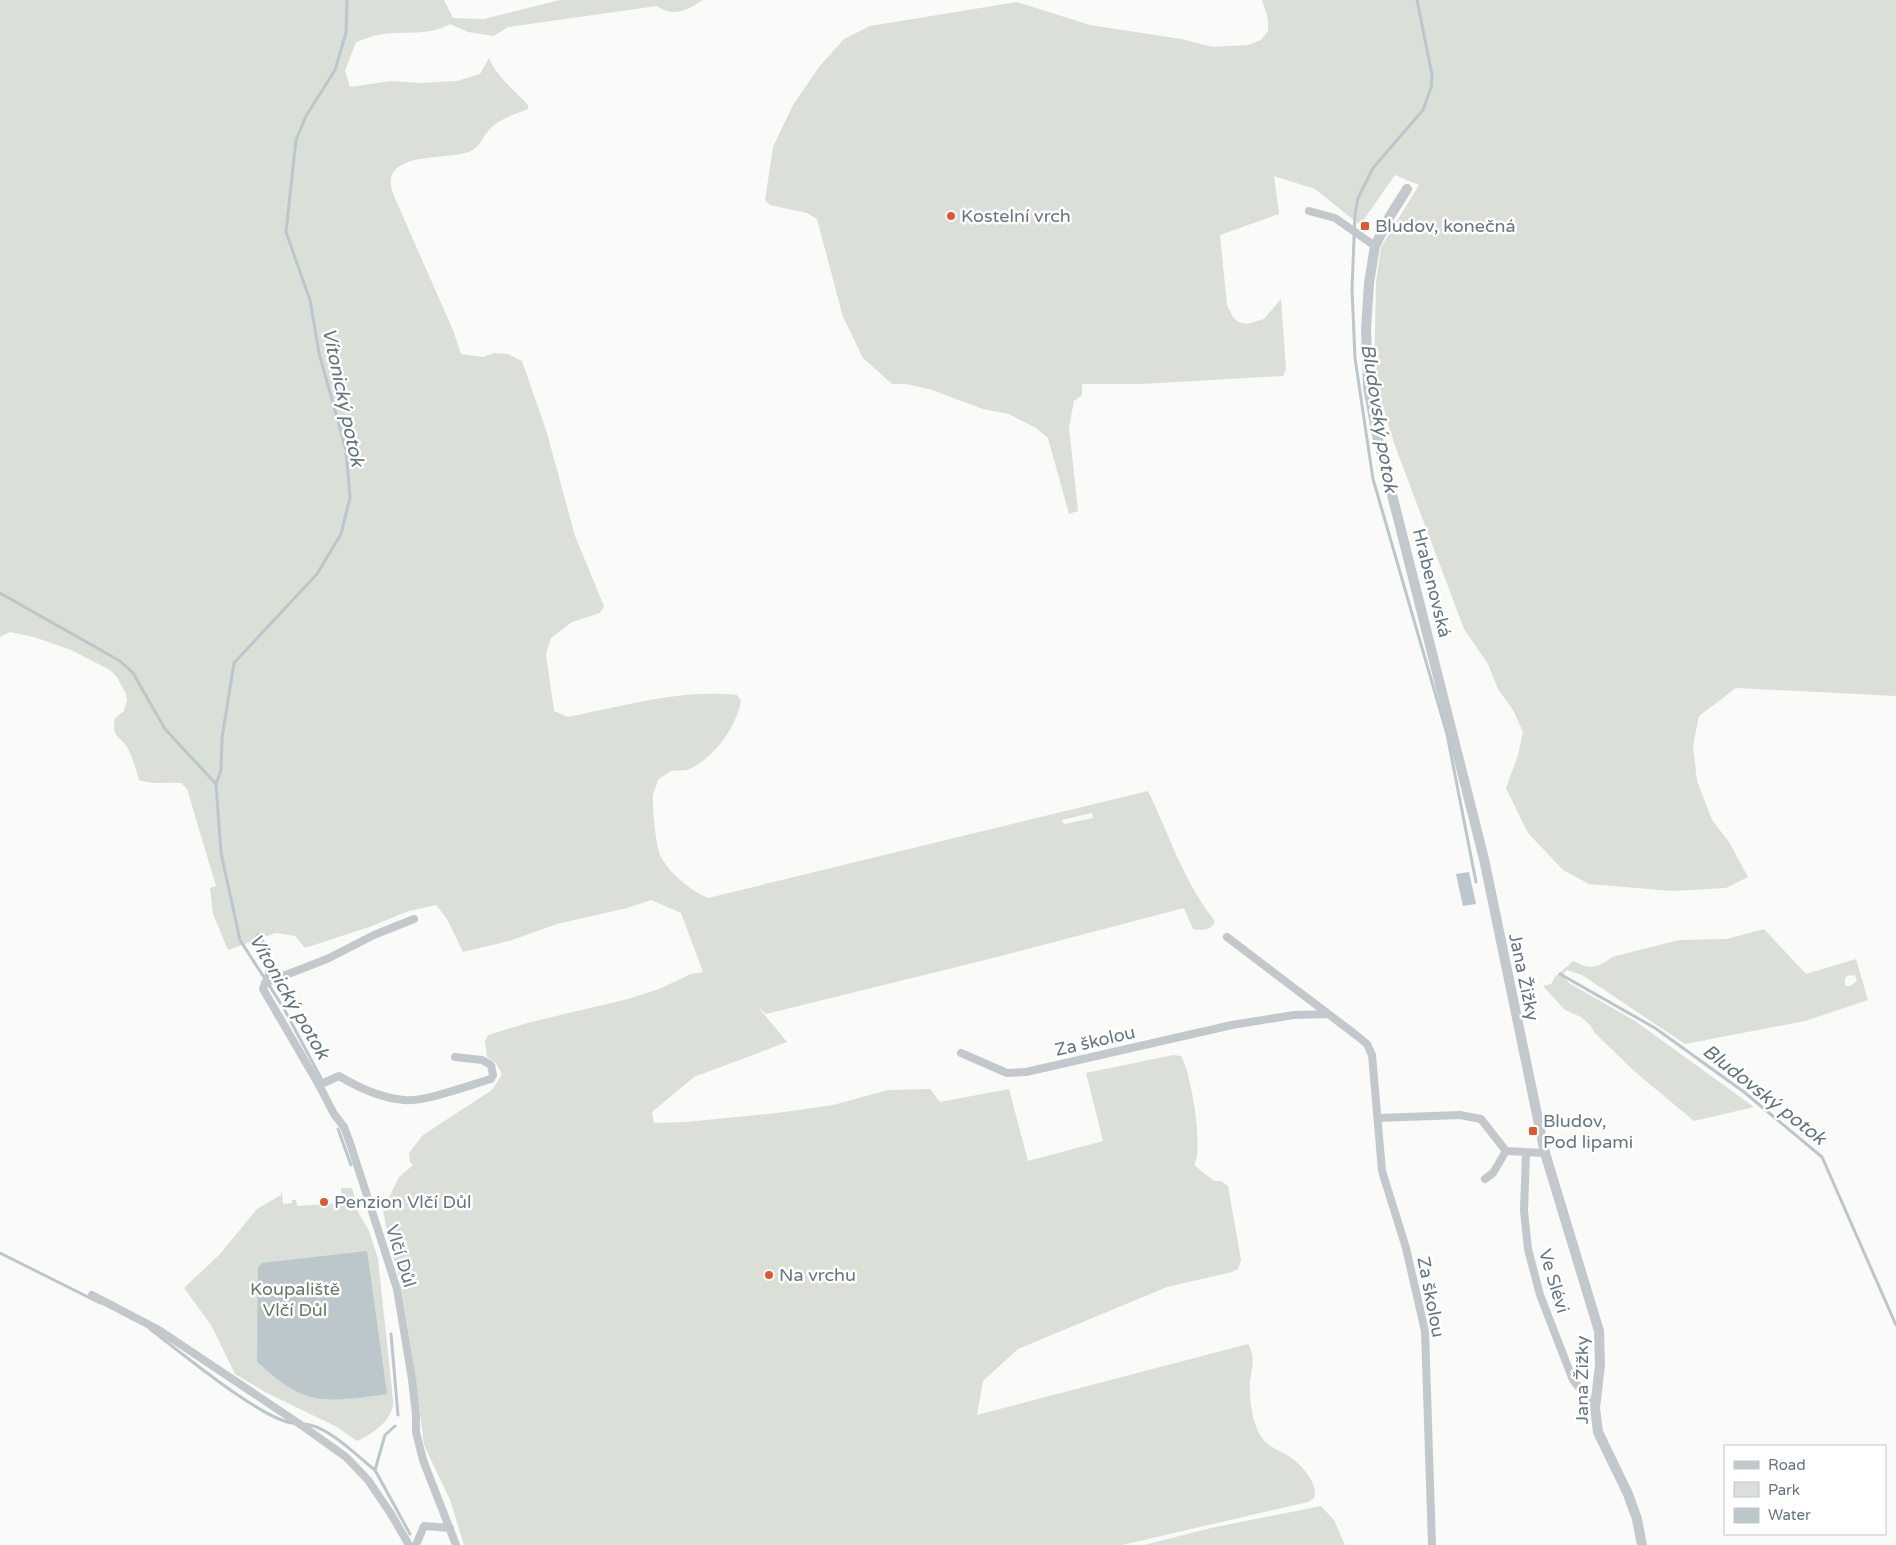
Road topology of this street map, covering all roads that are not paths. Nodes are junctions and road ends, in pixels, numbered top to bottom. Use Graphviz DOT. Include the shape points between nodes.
graph roads {
  1 [pos="1407,189"];
  2 [pos="1309,210"];
  3 [pos="1375,246"];
  4 [pos="414,919"];
  5 [pos="1497,925"];
  6 [pos="1228,937"];
  7 [pos="259,938"];
  8 [pos="265,983"];
  9 [pos="1328,1014"];
  10 [pos="961,1053"];
  11 [pos="455,1057"];
  12 [pos="319,1085"];
  13 [pos="1378,1118"];
  14 [pos="1506,1150"];
  15 [pos="1526,1152"];
  16 [pos="1545,1153"];
  17 [pos="1485,1179"];
  18 [pos="92,1295"];
  19 [pos="1595,1408"];
  20 [pos="450,1528"];
  21 [pos="409,1545"];
  22 [pos="416,1545"];
  23 [pos="456,1545"];
  24 [pos="1432,1545"];
  25 [pos="1642,1545"];
  1 -- 3 [label="street, Hrabenovská"];
  2 -- 3 [label="street" via="1335,218"];
  3 -- 5 [label="street, Hrabenovská" via="1366,329 1368,388 1484,859"];
  4 -- 8 [label="street"];
  5 -- 16 [label="street, Jana Žižky"];
  6 -- 9 [label="street, Za školou"];
  7 -- 8 [label="street, Vlčí Důl" via="269,969"];
  8 -- 12 [label="street, Vlčí Důl" via="263,989"];
  9 -- 10 [label="street, Za školou" via="1294,1015 1232,1024 1026,1072 1007,1073"];
  9 -- 13 [label="street, Za školou" via="1367,1044 1372,1055"];
  11 -- 12 [label="street" via="482,1060 490,1065 491,1080 406,1100 359,1088 339,1076"];
  12 -- 20 [label="street, Vlčí Důl" via="344,1127 397,1289 412,1380 416,1432 423,1460"];
  13 -- 14 [label="street" via="1460,1115 1481,1119"];
  13 -- 24 [label="street, Za školou" via="1382,1171 1406,1248 1425,1331"];
  14 -- 15 [label="street"];
  14 -- 17 [label="street" via="1493,1173"];
  15 -- 16 [label="street"];
  15 -- 19 [label="street, Ve Slévi" via="1524,1211 1528,1248 1540,1295 1573,1380"];
  16 -- 19 [label="street, Jana Žižky" via="1600,1331"];
  18 -- 21 [label="street" via="158,1330 346,1457 368,1480"];
  19 -- 25 [label="street, Jana Žižky" via="1598,1432 1628,1494"];
  20 -- 22 [label="street" via="424,1526"];
  20 -- 23 [label="street, Vlčí Důl"];
}
